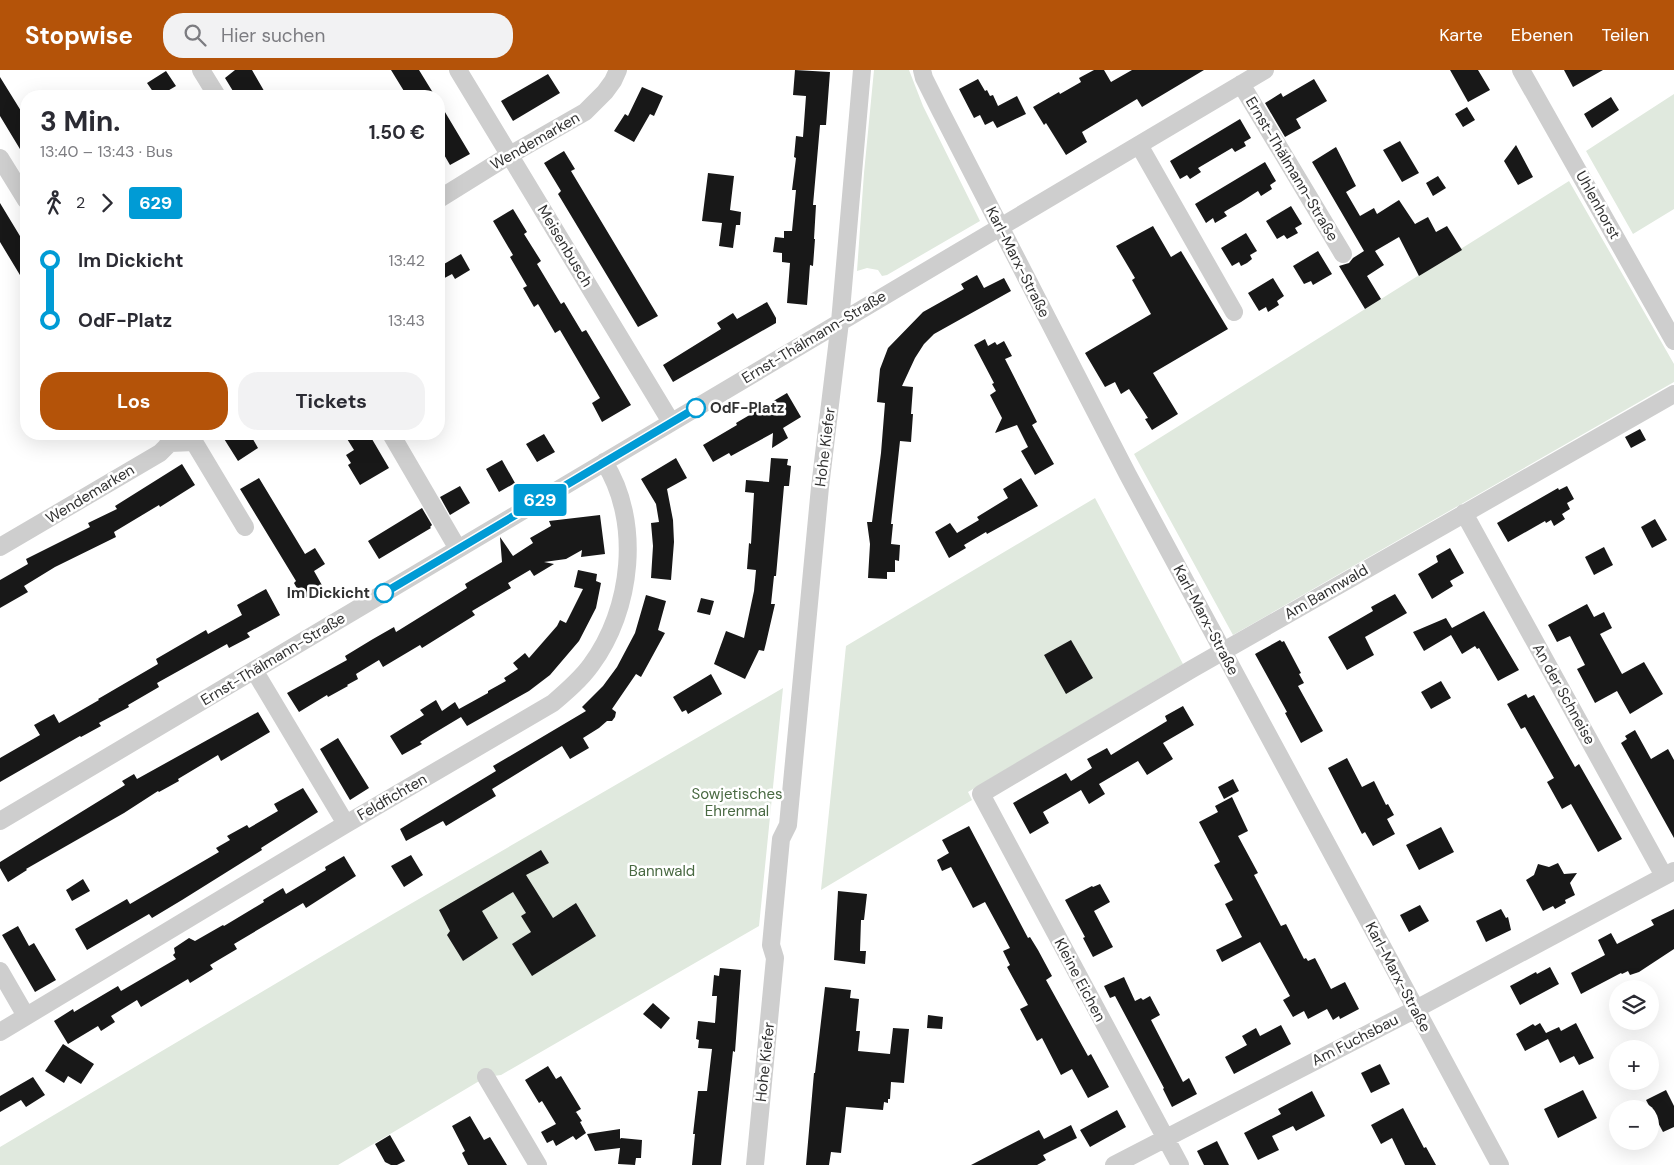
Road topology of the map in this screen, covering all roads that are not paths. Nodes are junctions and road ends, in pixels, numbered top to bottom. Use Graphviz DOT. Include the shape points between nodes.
graph roads {
  1 [pos="201,70"];
  2 [pos="458,70"];
  3 [pos="618,70"];
  4 [pos="862,70"];
  5 [pos="922,70"];
  6 [pos="1265,70"];
  7 [pos="1521,70"];
  8 [pos="1241,84"];
  9 [pos="213,90"];
  10 [pos="1138,145"];
  11 [pos="510,155"];
  12 [pos="0,158"];
  13 [pos="20,190"];
  14 [pos="445,195"];
  15 [pos="1000,227"];
  16 [pos="1343,254"];
  17 [pos="1234,312"];
  18 [pos="840,322"];
  19 [pos="1674,341"];
  20 [pos="1674,394"];
  21 [pos="671,422"];
  22 [pos="167,440"];
  23 [pos="181,440"];
  24 [pos="394,440"];
  25 [pos="604,462"];
  26 [pos="1464,513"];
  27 [pos="245,527"];
  28 [pos="0,547"];
  29 [pos="458,549"];
  30 [pos="1223,652"];
  31 [pos="254,670"];
  32 [pos="981,794"];
  33 [pos="0,821"];
  34 [pos="346,824"];
  35 [pos="1669,874"];
  36 [pos="0,971"];
  37 [pos="1416,1009"];
  38 [pos="26,1016"];
  39 [pos="0,1032"];
  40 [pos="486,1077"];
  41 [pos="1165,1138"];
  42 [pos="538,1165"];
  43 [pos="755,1165"];
  44 [pos="1114,1165"];
  45 [pos="1180,1165"];
  46 [pos="1500,1165"];
  1 -- 9 [label="street"];
  2 -- 11 [label="street, Meisenbusch"];
  3 -- 11 [label="street, Wendemarken" via="606,92 585,112"];
  4 -- 18 [label="street, Hohe Kiefer"];
  5 -- 15 [label="street, Karl-Marx-Straße"];
  6 -- 8 [label="street, Ernst-Thälmann-Straße"];
  7 -- 19 [label="street, Uhlenhorst"];
  8 -- 10 [label="street, Ernst-Thälmann-Straße"];
  8 -- 16 [label="street, Ernst-Thälmann-Straße"];
  10 -- 15 [label="street, Ernst-Thälmann-Straße"];
  10 -- 17 [label="street"];
  11 -- 14 [label="street, Wendemarken"];
  11 -- 21 [label="street, Meisenbusch"];
  12 -- 13 [label="street"];
  15 -- 18 [label="street, Ernst-Thälmann-Straße"];
  15 -- 30 [label="street, Karl-Marx-Straße"];
  18 -- 21 [label="street, Ernst-Thälmann-Straße"];
  18 -- 43 [label="street, Hohe Kiefer" via="819,496 788,825 792,838 786,899 781,944 775,958"];
  20 -- 26 [label="street, Am Bannwald"];
  21 -- 25 [label="street, Ernst-Thälmann-Straße"];
  22 -- 28 [label="street, Wendemarken" via="160,453"];
  23 -- 27 [label="street" via="194,442"];
  24 -- 29 [label="street"];
  25 -- 29 [label="street, Ernst-Thälmann-Straße"];
  25 -- 34 [label="street, Feldfichten" via="622,499 628,533 628,571 612,628 591,665 553,703"];
  26 -- 30 [label="street, Am Bannwald"];
  26 -- 35 [label="street, An der Schneise"];
  29 -- 31 [label="street, Ernst-Thälmann-Straße"];
  30 -- 32 [label="street, Am Bannwald"];
  30 -- 37 [label="street, Karl-Marx-Straße"];
  31 -- 33 [label="street, Ernst-Thälmann-Straße"];
  31 -- 34 [label="street"];
  32 -- 41 [label="street, Kleine Eichen"];
  34 -- 38 [label="street, Feldfichten"];
  35 -- 37 [label="street, Am Fuchsbau"];
  36 -- 38 [label="street"];
  37 -- 41 [label="street, Am Fuchsbau"];
  37 -- 46 [label="street, Karl-Marx-Straße"];
  38 -- 39 [label="street, Feldfichten"];
  40 -- 42 [label="street"];
  41 -- 44 [label="street, Am Fuchsbau"];
  41 -- 45 [label="street, Kleine Eichen"];
}
